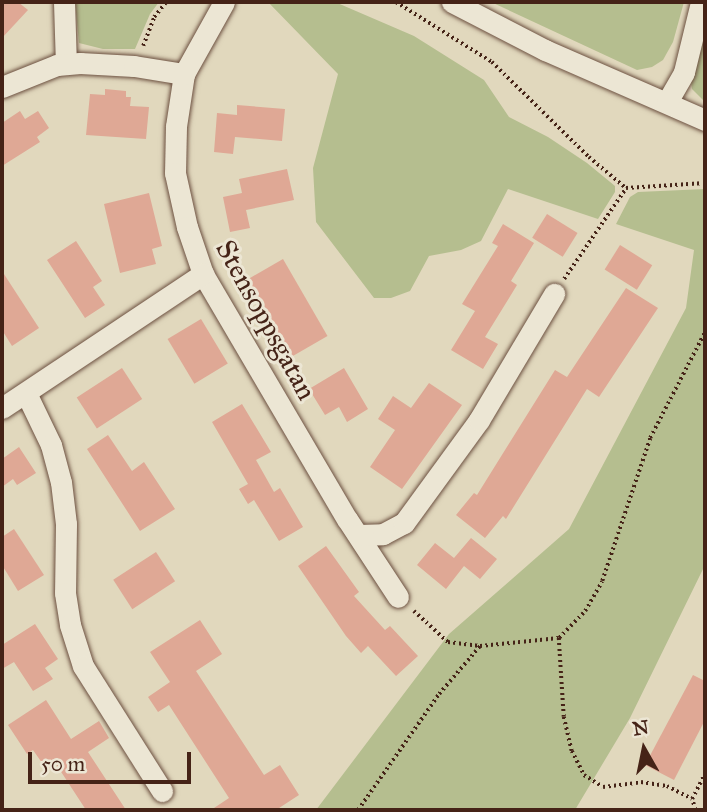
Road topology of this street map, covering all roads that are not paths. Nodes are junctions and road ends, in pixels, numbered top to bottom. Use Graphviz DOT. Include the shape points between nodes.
graph roads {
  1 [pos="64,2"];
  2 [pos="224,2"];
  3 [pos="452,2"];
  4 [pos="701,2"];
  5 [pos="66,64"];
  6 [pos="184,75"];
  7 [pos="2,87"];
  8 [pos="667,103"];
  9 [pos="705,120"];
  10 [pos="203,274"];
  11 [pos="554,294"];
  12 [pos="26,393"];
  13 [pos="2,408"];
  14 [pos="359,535"];
  15 [pos="398,597"];
  16 [pos="162,791"];
  1 -- 5 [label="street"];
  2 -- 6 [label="street, Stensoppsgatan"];
  3 -- 8 [label="street" via="545,50"];
  4 -- 8 [label="street" via="684,72"];
  5 -- 6 [label="street" via="134,66"];
  5 -- 7 [label="street"];
  6 -- 10 [label="street, Stensoppsgatan" via="175,173"];
  8 -- 9 [label="street"];
  10 -- 12 [label="street"];
  10 -- 14 [label="street, Stensoppsgatan"];
  11 -- 14 [label="street" via="478,420 404,523 383,534"];
  12 -- 13 [label="street"];
  12 -- 16 [label="street" via="51,445 61,482 65,593 83,666"];
  14 -- 15 [label="street, Stensoppsgatan"];
}
